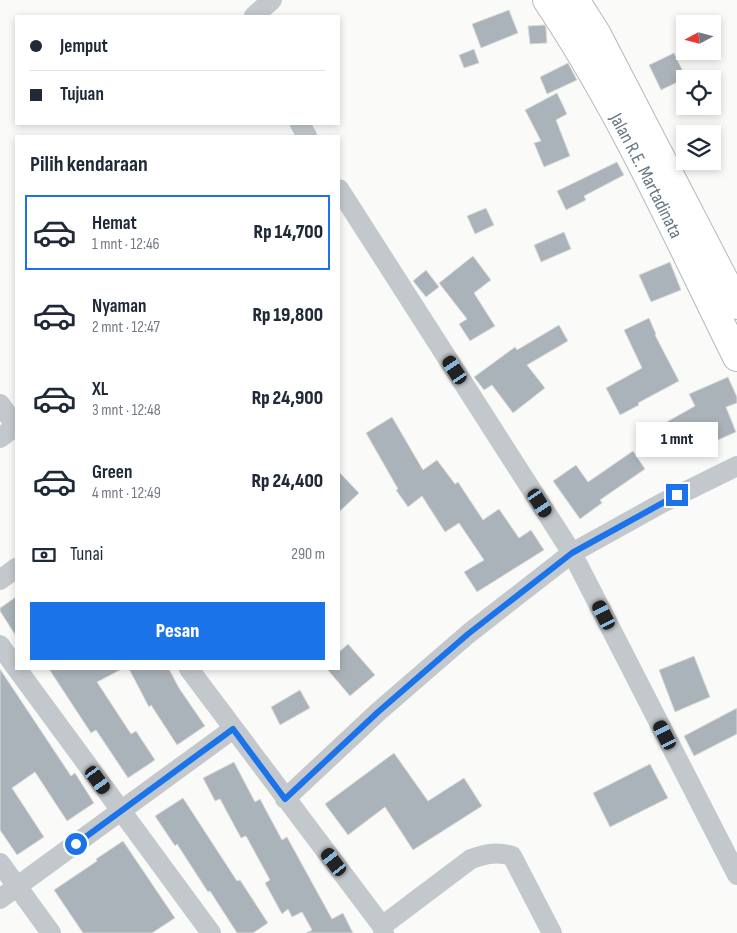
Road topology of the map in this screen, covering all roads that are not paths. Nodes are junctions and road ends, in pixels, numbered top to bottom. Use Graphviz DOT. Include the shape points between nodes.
graph roads {
  1 [pos="272,0"];
  2 [pos="547,0"];
  3 [pos="575,0"];
  4 [pos="255,15"];
  5 [pos="340,191"];
  6 [pos="733,286"];
  7 [pos="737,357"];
  8 [pos="0,404"];
  9 [pos="15,425"];
  10 [pos="15,427"];
  11 [pos="0,438"];
  12 [pos="737,466"];
  13 [pos="572,553"];
  14 [pos="15,569"];
  15 [pos="0,580"];
  16 [pos="0,645"];
  17 [pos="15,665"];
  18 [pos="18,670"];
  19 [pos="190,670"];
  20 [pos="233,729"];
  21 [pos="285,799"];
  22 [pos="121,812"];
  23 [pos="0,863"];
  24 [pos="737,875"];
  25 [pos="17,887"];
  26 [pos="0,899"];
  27 [pos="383,930"];
  28 [pos="51,933"];
  29 [pos="210,933"];
  30 [pos="552,933"];
  1 -- 4 [label="street"];
  2 -- 7 [label="highway, Jalan R.E. Martadinata" via="604,92"];
  3 -- 6 [label="highway, Jalan R.E. Martadinata"];
  5 -- 13 [label="street"];
  8 -- 9 [label="street"];
  10 -- 11 [label="street"];
  12 -- 13 [label="street"];
  13 -- 21 [label="street" via="468,634"];
  13 -- 24 [label="street"];
  14 -- 15 [label="street"];
  16 -- 17 [label="street"];
  18 -- 22 [label="street"];
  19 -- 20 [label="street"];
  20 -- 21 [label="street"];
  20 -- 22 [label="street"];
  21 -- 27 [label="street"];
  22 -- 25 [label="street"];
  22 -- 29 [label="street"];
  23 -- 25 [label="street"];
  25 -- 26 [label="street"];
  25 -- 28 [label="street"];
  27 -- 30 [label="street" via="471,859 502,853 512,856"];
}
